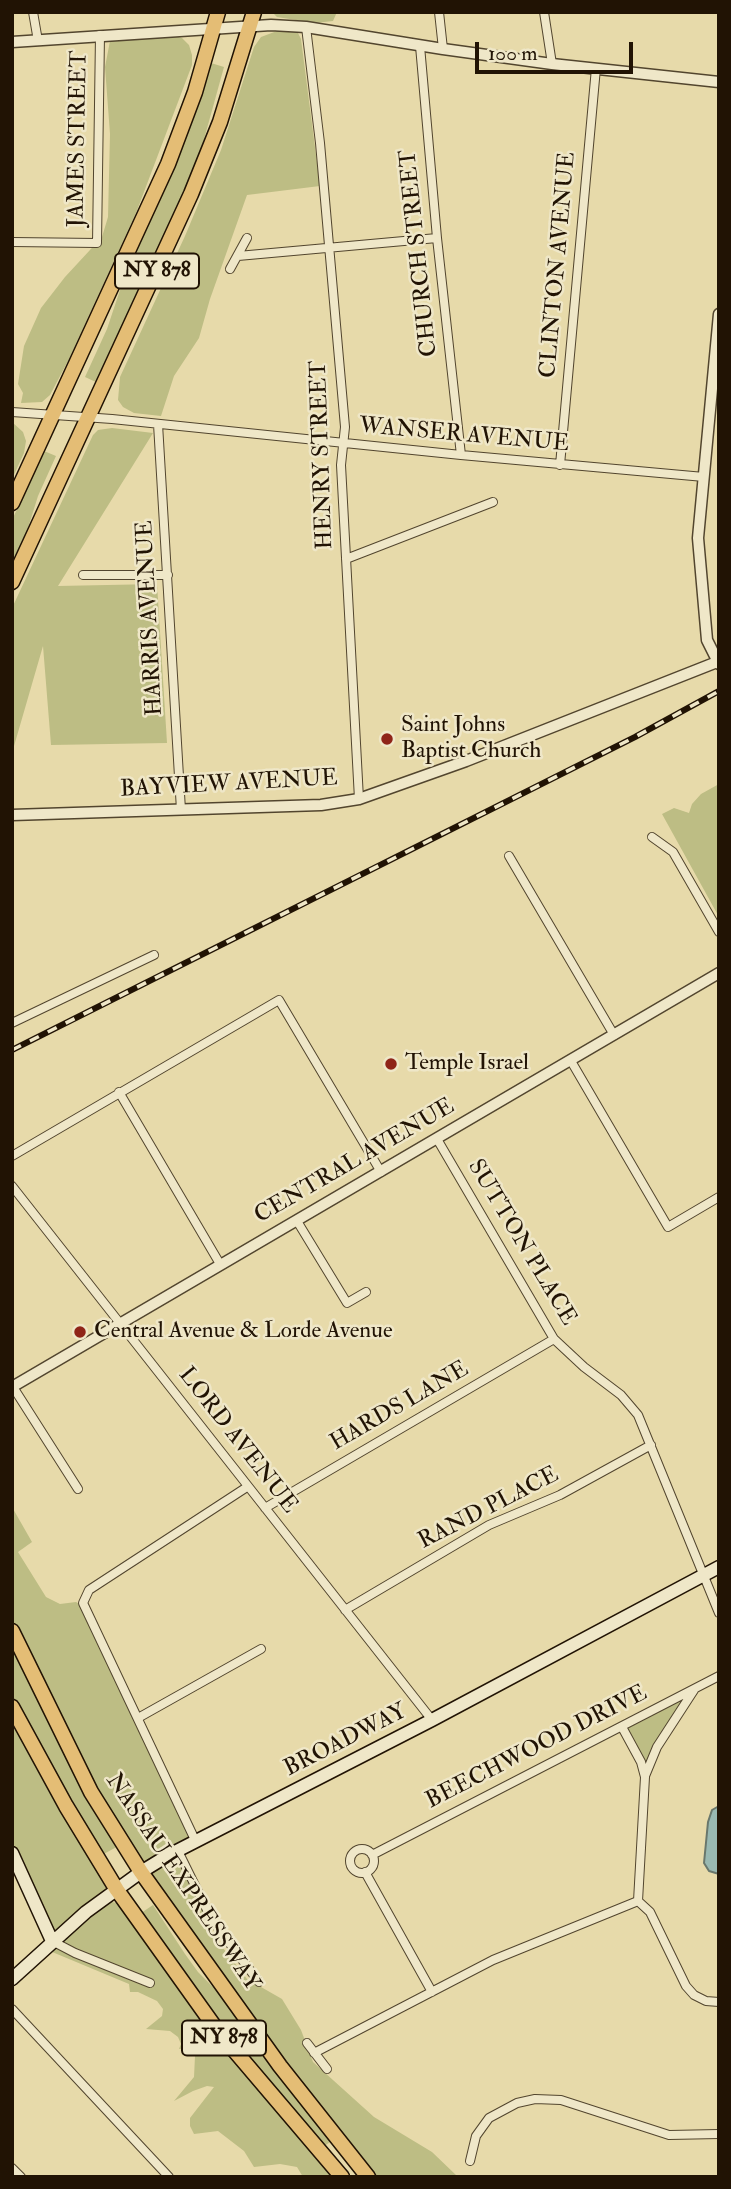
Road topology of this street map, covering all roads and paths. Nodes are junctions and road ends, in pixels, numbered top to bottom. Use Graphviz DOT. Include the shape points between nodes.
graph roads {
  1 [pos="33,12"];
  2 [pos="218,12"];
  3 [pos="439,12"];
  4 [pos="544,12"];
  5 [pos="252,19"];
  6 [pos="306,27"];
  7 [pos="214,28"];
  8 [pos="100,36"];
  9 [pos="38,41"];
  10 [pos="12,42"];
  11 [pos="420,46"];
  12 [pos="443,49"];
  13 [pos="552,64"];
  14 [pos="596,68"];
  15 [pos="719,82"];
  16 [pos="437,238"];
  17 [pos="247,239"];
  18 [pos="12,242"];
  19 [pos="329,249"];
  20 [pos="238,256"];
  21 [pos="230,269"];
  22 [pos="719,314"];
  23 [pos="716,387"];
  24 [pos="12,412"];
  25 [pos="54,415"];
  26 [pos="89,417"];
  27 [pos="158,424"];
  28 [pos="342,444"];
  29 [pos="461,455"];
  30 [pos="560,465"];
  31 [pos="704,477"];
  32 [pos="493,502"];
  33 [pos="12,503"];
  34 [pos="346,559"];
  35 [pos="83,575"];
  36 [pos="167,575"];
  37 [pos="12,582"];
  38 [pos="718,663"];
  39 [pos="359,799"];
  40 [pos="181,810"];
  41 [pos="12,815"];
  42 [pos="652,837"];
  43 [pos="509,856"];
  44 [pos="719,932"];
  45 [pos="154,955"];
  46 [pos="719,973"];
  47 [pos="12,1023"];
  48 [pos="614,1035"];
  49 [pos="571,1061"];
  50 [pos="119,1092"];
  51 [pos="437,1139"];
  52 [pos="12,1156"];
  53 [pos="380,1172"];
  54 [pos="12,1186"];
  55 [pos="719,1198"];
  56 [pos="297,1221"];
  57 [pos="220,1264"];
  58 [pos="366,1292"];
  59 [pos="121,1322"];
  60 [pos="554,1339"];
  61 [pos="12,1387"];
  62 [pos="652,1445"];
  63 [pos="247,1487"];
  64 [pos="78,1489"];
  65 [pos="265,1508"];
  66 [pos="719,1567"];
  67 [pos="703,1575"];
  68 [pos="345,1610"];
  69 [pos="719,1612"];
  70 [pos="12,1630"];
  71 [pos="261,1649"];
  72 [pos="719,1676"];
  73 [pos="696,1688"];
  74 [pos="12,1707"];
  75 [pos="138,1718"];
  76 [pos="432,1720"];
  77 [pos="622,1727"];
  78 [pos="645,1777"];
  79 [pos="196,1842"];
  80 [pos="178,1851"];
  81 [pos="12,1853"];
  82 [pos="372,1855"];
  83 [pos="141,1872"];
  84 [pos="365,1872"];
  85 [pos="117,1890"];
  86 [pos="638,1901"];
  87 [pos="52,1941"];
  88 [pos="12,1979"];
  89 [pos="259,1982"];
  90 [pos="149,1983"];
  91 [pos="432,1992"];
  92 [pos="719,2002"];
  93 [pos="12,2009"];
  94 [pos="307,2043"];
  95 [pos="314,2053"];
  96 [pos="327,2069"];
  97 [pos="719,2134"];
  98 [pos="470,2161"];
  99 [pos="12,2168"];
  100 [pos="21,2177"];
  101 [pos="169,2177"];
  102 [pos="342,2177"];
  103 [pos="368,2177"];
  1 -- 9 [label="street"];
  2 -- 7 [label="highway, NY 878"];
  3 -- 12 [label="street"];
  4 -- 13 [label="street"];
  5 -- 6 [label="street"];
  5 -- 7 [label="street"];
  5 -- 26 [label="highway, NY 878" via="202,169"];
  6 -- 11 [label="street"];
  6 -- 19 [label="street, HENRY STREET"];
  7 -- 8 [label="street"];
  7 -- 25 [label="highway, NY 878" via="168,164"];
  8 -- 9 [label="street"];
  8 -- 18 [label="street, JAMES STREET" via="97,243"];
  9 -- 10 [label="street"];
  11 -- 12 [label="street"];
  11 -- 16 [label="street, CHURCH STREET"];
  12 -- 13 [label="street"];
  13 -- 14 [label="street"];
  14 -- 15 [label="street"];
  14 -- 30 [label="street, CLINTON AVENUE"];
  16 -- 19 [label="street"];
  16 -- 29 [label="street, CHURCH STREET"];
  17 -- 20 [label="street"];
  19 -- 20 [label="street"];
  19 -- 28 [label="street, HENRY STREET" via="345,427"];
  20 -- 21 [label="street"];
  22 -- 23 [label="street"];
  23 -- 31 [label="street"];
  24 -- 25 [label="street, WANSER AVENUE"];
  25 -- 26 [label="street, WANSER AVENUE"];
  25 -- 33 [label="highway, NY 878"];
  26 -- 27 [label="street, WANSER AVENUE"];
  26 -- 37 [label="highway, NY 878"];
  27 -- 28 [label="street, WANSER AVENUE"];
  27 -- 36 [label="street, HARRIS AVENUE"];
  28 -- 29 [label="street, WANSER AVENUE"];
  28 -- 34 [label="street, HENRY STREET"];
  29 -- 30 [label="street, WANSER AVENUE"];
  30 -- 31 [label="street, WANSER AVENUE"];
  31 -- 38 [label="street" via="700,567 707,640"];
  32 -- 34 [label="street"];
  34 -- 39 [label="street, HENRY STREET"];
  35 -- 36 [label="street"];
  36 -- 40 [label="street, HARRIS AVENUE"];
  38 -- 39 [label="street, BAYVIEW AVENUE"];
  39 -- 40 [label="street, BAYVIEW AVENUE" via="321,805"];
  40 -- 41 [label="street, BAYVIEW AVENUE"];
  42 -- 44 [label="street" via="673,852"];
  43 -- 48 [label="street"];
  45 -- 47 [label="street"];
  46 -- 48 [label="street, CENTRAL AVENUE"];
  48 -- 49 [label="street, CENTRAL AVENUE"];
  49 -- 51 [label="street, CENTRAL AVENUE"];
  49 -- 55 [label="street" via="668,1227"];
  50 -- 52 [label="street"];
  50 -- 53 [label="street" via="279,1000"];
  50 -- 57 [label="street"];
  51 -- 53 [label="street, CENTRAL AVENUE"];
  51 -- 60 [label="street, SUTTON PLACE"];
  53 -- 56 [label="street, CENTRAL AVENUE"];
  54 -- 59 [label="street, LORD AVENUE"];
  56 -- 57 [label="street, CENTRAL AVENUE"];
  56 -- 58 [label="street" via="346,1303"];
  57 -- 59 [label="street, CENTRAL AVENUE"];
  59 -- 61 [label="street, CENTRAL AVENUE"];
  59 -- 63 [label="street, LORD AVENUE"];
  60 -- 62 [label="street, SUTTON PLACE" via="631,1405"];
  60 -- 65 [label="street, HARDS LANE"];
  61 -- 64 [label="street"];
  62 -- 67 [label="street, SUTTON PLACE"];
  62 -- 68 [label="street, RAND PLACE" via="560,1495 489,1525"];
  63 -- 65 [label="street, LORD AVENUE"];
  63 -- 75 [label="street" via="84,1596 83,1603"];
  65 -- 68 [label="street, LORD AVENUE"];
  66 -- 67 [label="main road, BROADWAY"];
  67 -- 69 [label="street, SUTTON PLACE"];
  67 -- 76 [label="main road, BROADWAY"];
  68 -- 76 [label="street, LORD AVENUE"];
  70 -- 83 [label="highway, NASSAU EXPRESSWAY / NY 878" via="91,1792"];
  71 -- 75 [label="street"];
  72 -- 73 [label="street, BEECHWOOD DRIVE"];
  73 -- 77 [label="street, BEECHWOOD DRIVE"];
  73 -- 78 [label="street" via="657,1746"];
  74 -- 85 [label="highway, NY 878"];
  75 -- 79 [label="street"];
  76 -- 79 [label="main road, BROADWAY"];
  77 -- 78 [label="street"];
  77 -- 82 [label="street, BEECHWOOD DRIVE"];
  78 -- 86 [label="street"];
  79 -- 80 [label="main road, BROADWAY"];
  80 -- 83 [label="main road, BROADWAY"];
  80 -- 89 [label="street" via="212,1920"];
  81 -- 87 [label="main road"];
  82 -- 84 [label="street" via="373,1866"];
  82 -- 84 [label="street" via="362,1849 352,1854 351,1866"];
  83 -- 85 [label="main road, BROADWAY"];
  83 -- 103 [label="highway, NASSAU EXPRESSWAY / NY 878" via="280,2066"];
  84 -- 91 [label="street"];
  85 -- 87 [label="main road, BROADWAY"];
  85 -- 102 [label="highway, NY 878" via="217,2030"];
  86 -- 91 [label="street" via="505,1955"];
  86 -- 92 [label="street" via="650,1912 686,1986 706,2001"];
  87 -- 88 [label="main road, BROADWAY"];
  87 -- 90 [label="street"];
  91 -- 95 [label="street"];
  93 -- 101 [label="street"];
  94 -- 95 [label="street"];
  95 -- 96 [label="street"];
  97 -- 98 [label="street" via="669,2135 561,2100 535,2099 489,2118 476,2136"];
  99 -- 100 [label="street"];
}
